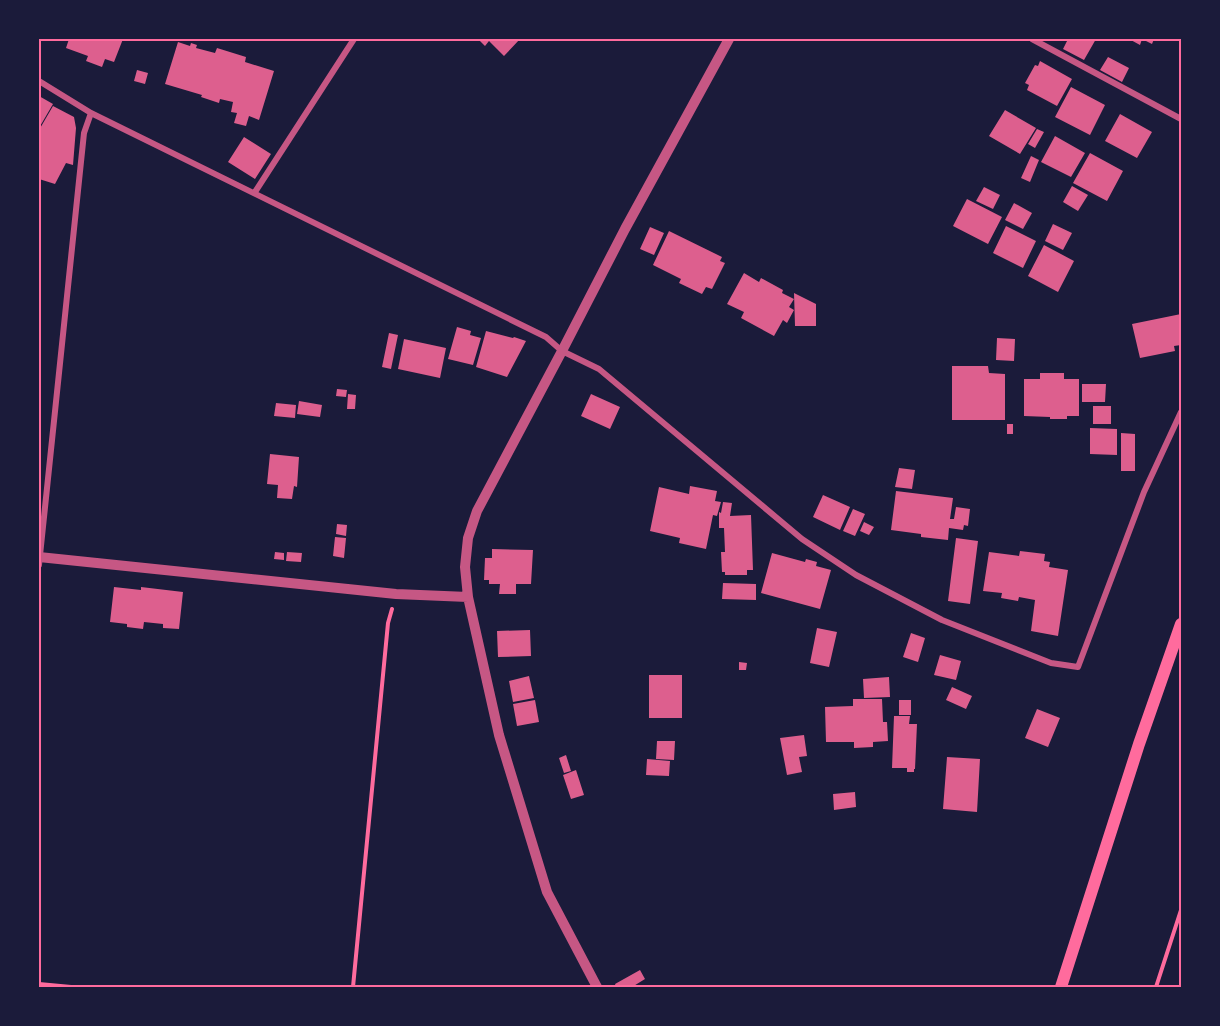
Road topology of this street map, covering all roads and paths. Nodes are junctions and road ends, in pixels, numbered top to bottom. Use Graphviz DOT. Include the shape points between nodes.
graph roads {
  1 [pos="354,39"];
  2 [pos="729,39"];
  3 [pos="1032,39"];
  4 [pos="39,81"];
  5 [pos="92,112"];
  6 [pos="1181,119"];
  7 [pos="255,192"];
  8 [pos="562,351"];
  9 [pos="1181,412"];
  10 [pos="39,557"];
  11 [pos="39,565"];
  12 [pos="396,594"];
  13 [pos="468,597"];
  14 [pos="1181,624"];
  15 [pos="1181,910"];
  16 [pos="39,984"];
  17 [pos="71,987"];
  18 [pos="353,987"];
  19 [pos="597,987"];
  20 [pos="1061,987"];
  21 [pos="1156,987"];
  1 -- 7 [label="street"];
  2 -- 8 [label="street"];
  3 -- 6 [label="street"];
  4 -- 5 [label="street"];
  5 -- 7 [label="street"];
  5 -- 10 [label="street" via="84,133"];
  7 -- 8 [label="street" via="546,337"];
  8 -- 9 [label="street" via="598,369 802,539 856,575 942,620 1051,663 1078,667 1144,492"];
  8 -- 13 [label="street" via="477,511 467,547"];
  10 -- 11 [label="street"];
  10 -- 12 [label="street"];
  12 -- 13 [label="street"];
  12 -- 18 [label="path" via="388,623"];
  13 -- 19 [label="street" via="499,735 547,892"];
  14 -- 20 [label="main road"];
  15 -- 21 [label="path"];
  16 -- 17 [label="path"];
}
